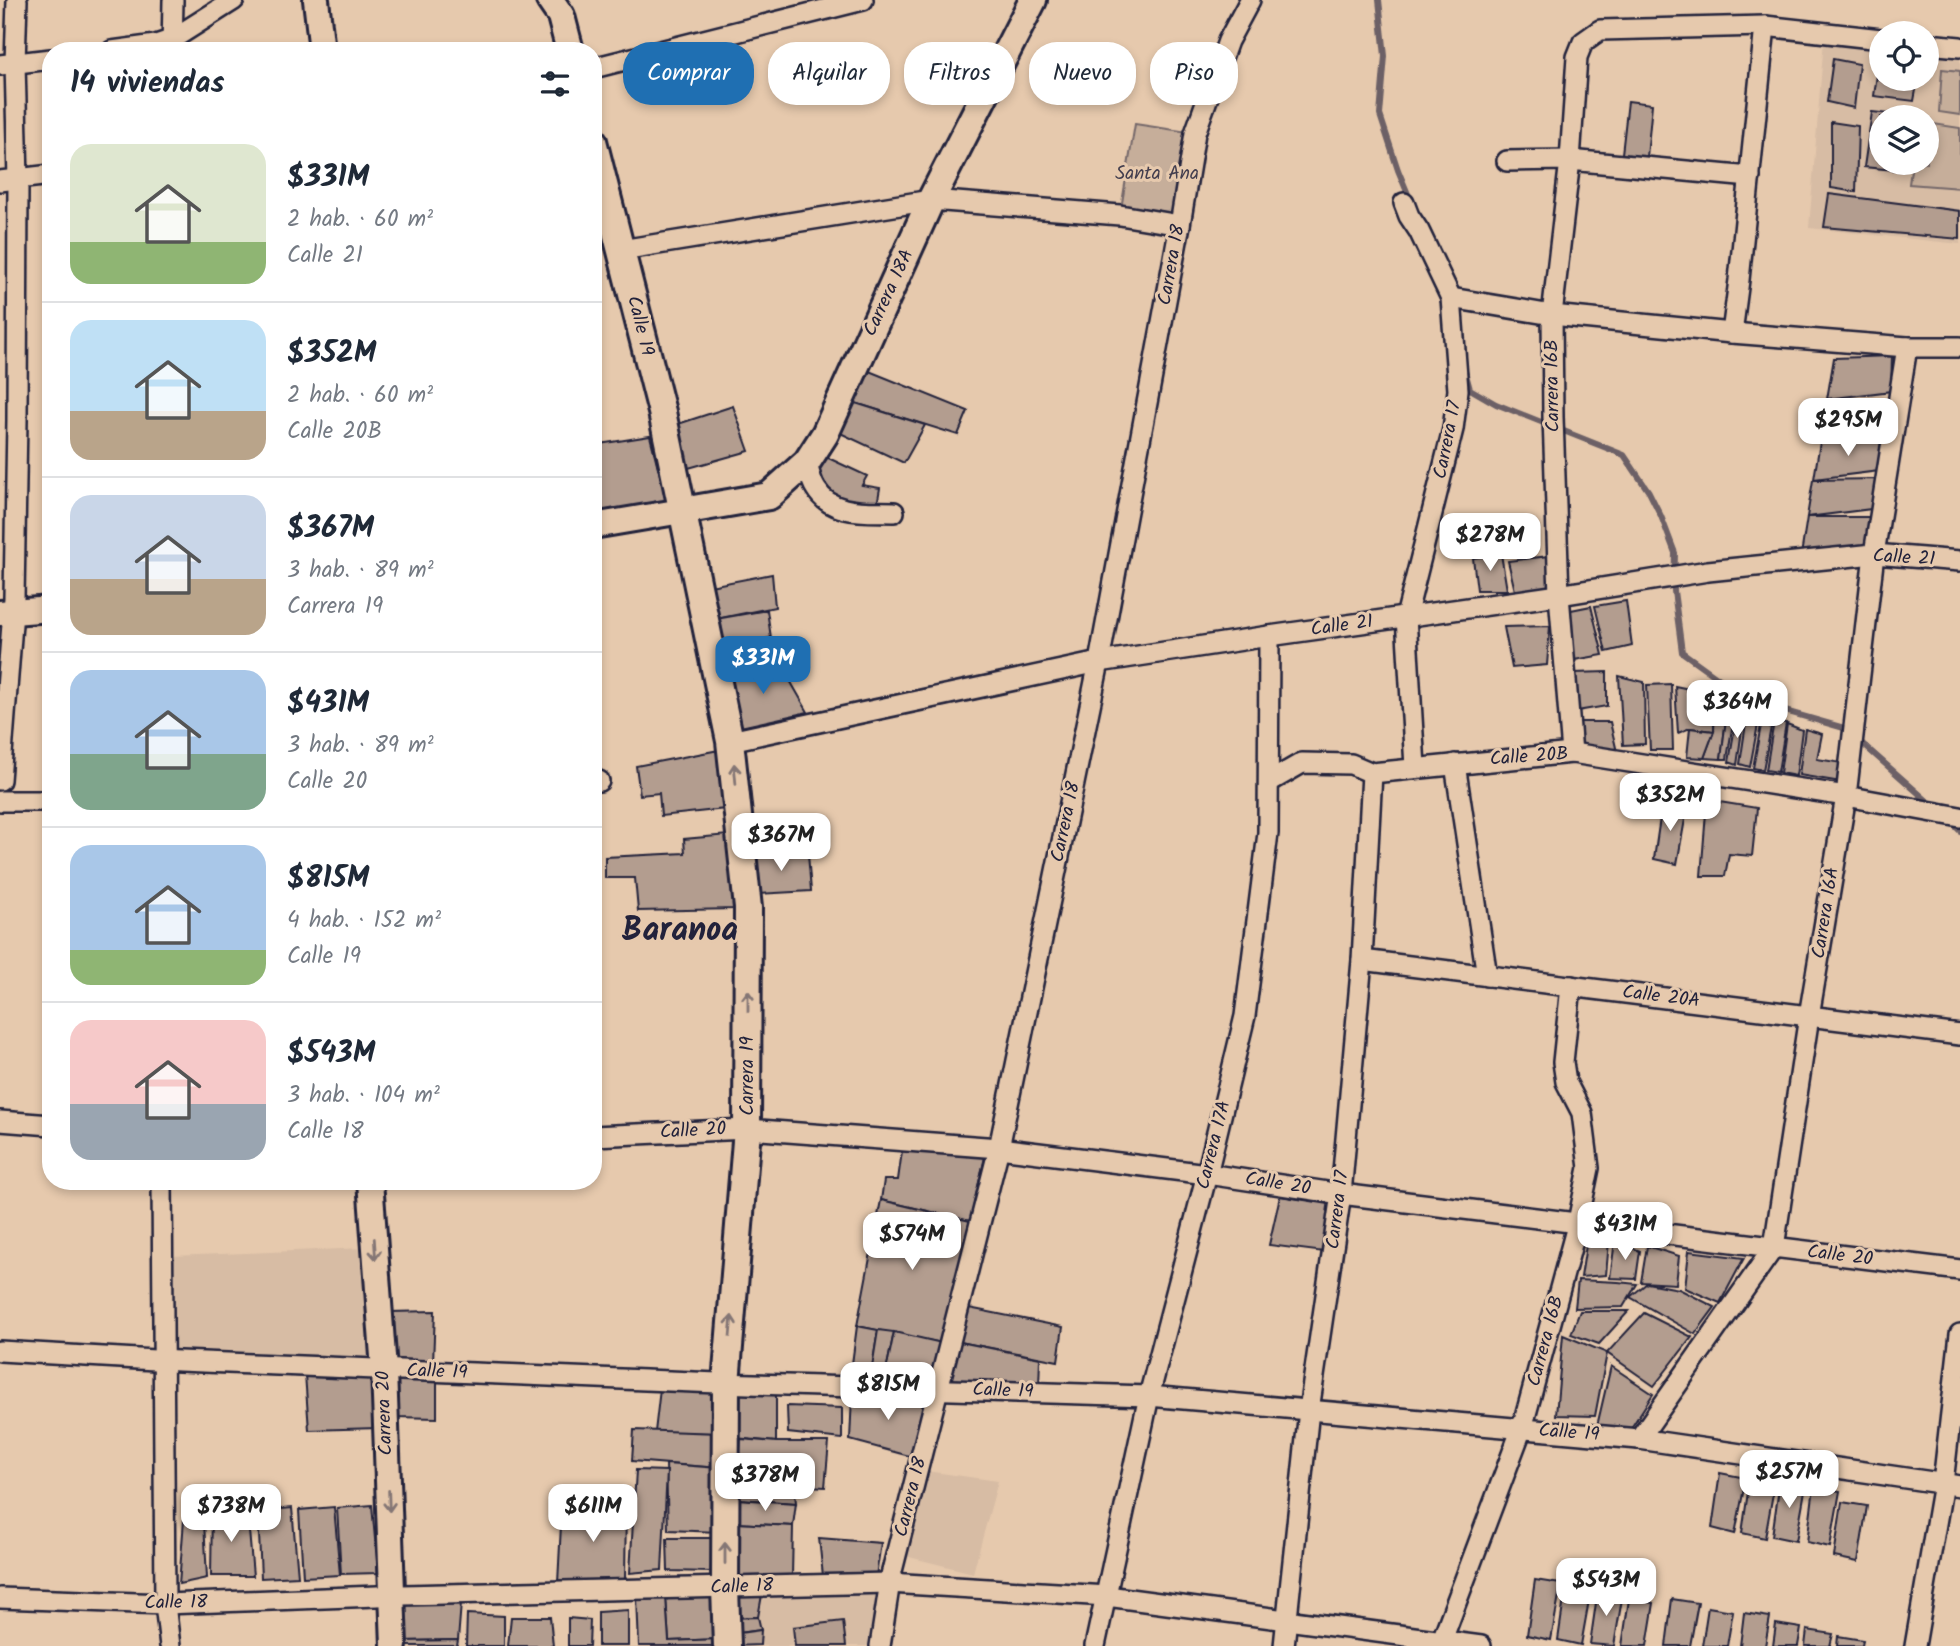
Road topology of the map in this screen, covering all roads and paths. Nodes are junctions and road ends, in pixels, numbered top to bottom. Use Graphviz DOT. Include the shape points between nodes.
graph roads {
  1 [pos="17,0"];
  2 [pos="173,0"];
  3 [pos="234,0"];
  4 [pos="316,0"];
  5 [pos="863,0"];
  6 [pos="1033,0"];
  7 [pos="1250,0"];
  8 [pos="557,5"];
  9 [pos="1765,26"];
  10 [pos="1869,38"];
  11 [pos="171,42"];
  12 [pos="175,42"];
  13 [pos="321,42"];
  14 [pos="567,42"];
  15 [pos="1939,45"];
  16 [pos="1960,47"];
  17 [pos="42,60"];
  18 [pos="8,64"];
  19 [pos="602,66"];
  20 [pos="1570,160"];
  21 [pos="1507,161"];
  22 [pos="42,176"];
  23 [pos="602,176"];
  24 [pos="1750,177"];
  25 [pos="9,180"];
  26 [pos="931,200"];
  27 [pos="1404,203"];
  28 [pos="1180,225"];
  29 [pos="621,250"];
  30 [pos="1451,298"];
  31 [pos="1552,315"];
  32 [pos="1732,332"];
  33 [pos="1907,347"];
  34 [pos="1960,347"];
  35 [pos="9,420"];
  36 [pos="807,462"];
  37 [pos="682,511"];
  38 [pos="894,512"];
  39 [pos="602,524"];
  40 [pos="1874,555"];
  41 [pos="1960,561"];
  42 [pos="1559,595"];
  43 [pos="42,610"];
  44 [pos="7,612"];
  45 [pos="1406,617"];
  46 [pos="1269,636"];
  47 [pos="1098,663"];
  48 [pos="730,741"];
  49 [pos="1572,753"];
  50 [pos="1455,764"];
  51 [pos="1415,767"];
  52 [pos="1372,773"];
  53 [pos="0,780"];
  54 [pos="1269,782"];
  55 [pos="1846,796"];
  56 [pos="0,801"];
  57 [pos="42,801"];
  58 [pos="1960,817"];
  59 [pos="1362,960"];
  60 [pos="1488,976"];
  61 [pos="1571,986"];
  62 [pos="1809,1016"];
  63 [pos="1960,1035"];
  64 [pos="0,1121"];
  65 [pos="42,1124"];
  66 [pos="747,1129"];
  67 [pos="602,1136"];
  68 [pos="999,1148"];
  69 [pos="1207,1174"];
  70 [pos="162,1190"];
  71 [pos="371,1190"];
  72 [pos="1341,1194"];
  73 [pos="1578,1222"];
  74 [pos="1774,1247"];
  75 [pos="1960,1270"];
  76 [pos="1960,1334"];
  77 [pos="0,1351"];
  78 [pos="163,1361"];
  79 [pos="384,1370"];
  80 [pos="726,1383"];
  81 [pos="939,1389"];
  82 [pos="1150,1396"];
  83 [pos="1309,1410"];
  84 [pos="1521,1430"];
  85 [pos="1639,1438"];
  86 [pos="1951,1485"];
  87 [pos="889,1583"];
  88 [pos="725,1588"];
  89 [pos="392,1596"];
  90 [pos="1107,1596"];
  91 [pos="0,1598"];
  92 [pos="165,1604"];
  93 [pos="1286,1620"];
  94 [pos="1442,1643"];
  95 [pos="170,1646"];
  96 [pos="394,1646"];
  97 [pos="727,1646"];
  98 [pos="880,1646"];
  99 [pos="1095,1646"];
  100 [pos="1284,1646"];
  101 [pos="1481,1646"];
  102 [pos="1915,1646"];
  1 -- 18 [label="street"];
  2 -- 11 [label="street"];
  3 -- 12 [label="street"];
  4 -- 13 [label="street"];
  5 -- 19 [label="street"];
  6 -- 26 [label="main road, Carrera 18A"];
  7 -- 28 [label="street, Carrera 18" via="1228,41 1195,134"];
  8 -- 14 [label="main road"];
  9 -- 10 [label="street"];
  9 -- 20 [label="street, Carrera 16B" via="1601,30 1583,42 1577,57"];
  9 -- 24 [label="street"];
  15 -- 16 [label="street"];
  17 -- 18 [label="street"];
  18 -- 25 [label="street"];
  20 -- 21 [label="street"];
  20 -- 24 [label="street"];
  20 -- 31 [label="street, Carrera 16B"];
  22 -- 25 [label="street"];
  23 -- 29 [label="main road, Calle 19"];
  24 -- 32 [label="street"];
  25 -- 35 [label="street"];
  26 -- 28 [label="street" via="1120,215"];
  26 -- 29 [label="street"];
  26 -- 36 [label="main road, Carrera 18A" via="825,434"];
  27 -- 30 [label="street, Carrera 17"];
  28 -- 47 [label="street, Carrera 18"];
  29 -- 37 [label="main road, Calle 19"];
  30 -- 31 [label="street"];
  30 -- 45 [label="street, Carrera 17" via="1458,390 1454,429"];
  31 -- 32 [label="street"];
  31 -- 42 [label="street, Carrera 16B"];
  32 -- 33 [label="street"];
  33 -- 34 [label="street"];
  33 -- 40 [label="street, Carrera 16A"];
  35 -- 44 [label="street"];
  36 -- 37 [label="main road, Carrera 18A" via="769,496"];
  36 -- 38 [label="street" via="816,490 833,506"];
  37 -- 39 [label="street"];
  37 -- 48 [label="main road, Carrera 19"];
  40 -- 41 [label="street, Calle 21"];
  40 -- 42 [label="street, Calle 21" via="1708,571"];
  40 -- 55 [label="street, Carrera 16A"];
  42 -- 45 [label="street, Calle 21"];
  42 -- 49 [label="street, Carrera 16B"];
  43 -- 44 [label="street"];
  44 -- 53 [label="street"];
  45 -- 46 [label="street, Calle 21"];
  45 -- 51 [label="street, Carrera 17"];
  46 -- 47 [label="street, Calle 21"];
  46 -- 54 [label="street, Carrera 17A"];
  47 -- 48 [label="street, Calle 21"];
  47 -- 68 [label="street, Carrera 18"];
  66 -- 48 [label="main road, Carrera 19, one-way" via="748,908"];
  49 -- 50 [label="street, Calle 20B"];
  49 -- 55 [label="street, Calle 20B"];
  50 -- 51 [label="street, Calle 20B"];
  50 -- 60 [label="street"];
  51 -- 52 [label="street, Calle 20B"];
  52 -- 54 [label="street, Calle 20B" via="1351,764 1302,762"];
  52 -- 59 [label="street, Carrera 17"];
  54 -- 69 [label="street, Carrera 17A" via="1268,833 1245,1016"];
  55 -- 58 [label="street, Calle 20B"];
  55 -- 62 [label="street, Carrera 16A"];
  56 -- 57 [label="street"];
  59 -- 60 [label="street, Calle 20A"];
  59 -- 72 [label="street, Carrera 17"];
  60 -- 61 [label="street, Calle 20A"];
  61 -- 62 [label="street, Calle 20A"];
  61 -- 73 [label="street, Carrera 16B" via="1563,1062 1566,1083 1582,1112 1589,1168"];
  62 -- 63 [label="street, Calle 20A"];
  62 -- 74 [label="street, Carrera 16A"];
  64 -- 65 [label="street"];
  66 -- 67 [label="street, Calle 20"];
  66 -- 68 [label="street, Calle 20"];
  80 -- 66 [label="main road, Carrera 19, one-way"];
  68 -- 69 [label="street, Calle 20"];
  68 -- 81 [label="street, Carrera 18"];
  69 -- 72 [label="street, Calle 20"];
  69 -- 82 [label="street, Carrera 17A"];
  70 -- 78 [label="street"];
  71 -- 79 [label="street, Carrera 20, one-way"];
  72 -- 73 [label="street, Calle 20"];
  72 -- 83 [label="street, Carrera 17"];
  73 -- 74 [label="street, Calle 20"];
  73 -- 84 [label="street, Carrera 16B"];
  74 -- 75 [label="street, Calle 20"];
  74 -- 85 [label="street, Carrera 16A"];
  76 -- 86 [label="street"];
  77 -- 78 [label="street, Calle 19"];
  78 -- 79 [label="street, Calle 19"];
  78 -- 92 [label="street"];
  79 -- 80 [label="street, Calle 19"];
  79 -- 89 [label="street, Carrera 20, one-way"];
  80 -- 81 [label="street, Calle 19"];
  88 -- 80 [label="main road, Carrera 19, one-way"];
  81 -- 82 [label="street, Calle 19"];
  81 -- 87 [label="street, Carrera 18"];
  82 -- 83 [label="street, Calle 19"];
  82 -- 90 [label="street, Carrera 17A"];
  83 -- 84 [label="street, Calle 19"];
  83 -- 93 [label="street, Carrera 17"];
  84 -- 85 [label="street, Calle 19"];
  84 -- 94 [label="street, Carrera 16B"];
  85 -- 86 [label="street, Calle 19"];
  86 -- 102 [label="street"];
  87 -- 88 [label="street, Calle 18"];
  87 -- 90 [label="street, Calle 18"];
  87 -- 98 [label="street, Carrera 18"];
  88 -- 89 [label="street, Calle 18"];
  88 -- 97 [label="main road, Carrera 19"];
  89 -- 92 [label="street, Calle 18"];
  89 -- 96 [label="street, Carrera 20"];
  90 -- 93 [label="street, Calle 18"];
  90 -- 99 [label="street, Carrera 17A"];
  91 -- 92 [label="street, Calle 18"];
  92 -- 95 [label="street"];
  93 -- 94 [label="street, Calle 18"];
  93 -- 100 [label="street, Carrera 17"];
  94 -- 101 [label="street, Calle 18"];
}
